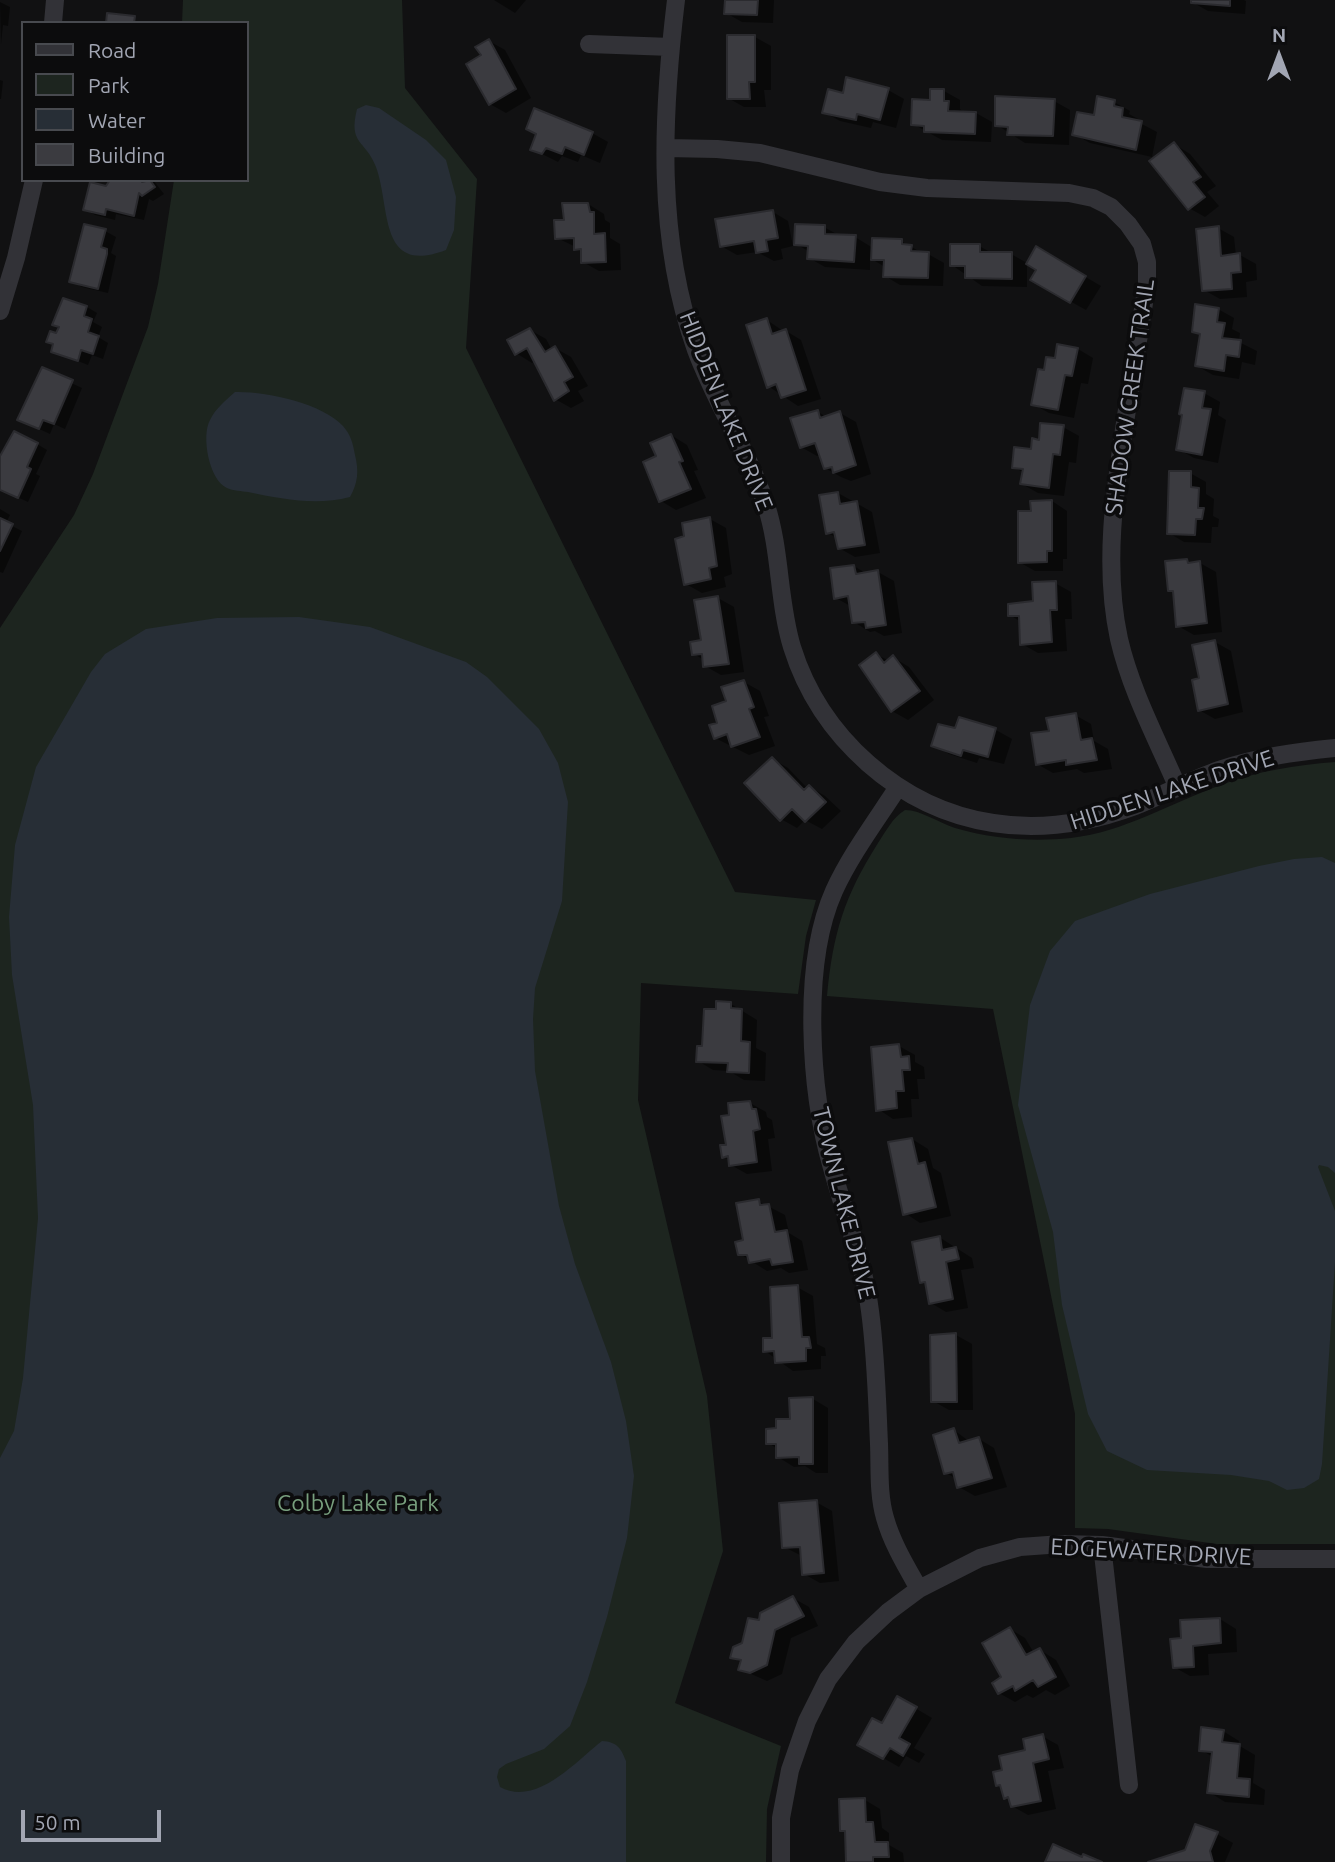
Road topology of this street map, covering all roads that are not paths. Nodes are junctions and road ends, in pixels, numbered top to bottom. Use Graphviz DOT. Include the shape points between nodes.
graph roads {
  1 [pos="55,0"];
  2 [pos="676,0"];
  3 [pos="53,21"];
  4 [pos="589,44"];
  5 [pos="671,47"];
  6 [pos="666,148"];
  7 [pos="34,182"];
  8 [pos="0,311"];
  9 [pos="1335,748"];
  10 [pos="898,787"];
  11 [pos="1178,788"];
  12 [pos="1102,1545"];
  13 [pos="1335,1559"];
  14 [pos="919,1589"];
  15 [pos="1129,1785"];
  16 [pos="781,1862"];
  1 -- 3 [label="street"];
  2 -- 5 [label="street, HIDDEN LAKE DRIVE"];
  4 -- 5 [label="street"];
  5 -- 6 [label="street, HIDDEN LAKE DRIVE"];
  6 -- 10 [label="street, HIDDEN LAKE DRIVE" via="672,257 681,303 715,397 768,510 792,647 831,724 860,759"];
  6 -- 11 [label="street, SHADOW CREEK TRAIL" via="760,153 880,182 927,188 1069,193 1111,207 1128,224 1142,244 1147,284 1114,492 1113,594 1119,639 1135,691"];
  7 -- 8 [label="street"];
  9 -- 11 [label="street, HIDDEN LAKE DRIVE" via="1250,761"];
  10 -- 11 [label="street, HIDDEN LAKE DRIVE" via="959,816 1024,827 1101,817"];
  10 -- 14 [label="street, TOWN LAKE DRIVE" via="834,892 815,967 813,1027 821,1129 862,1263 869,1303 884,1515 894,1545"];
  12 -- 13 [label="street, EDGEWATER DRIVE" via="1207,1559"];
  12 -- 14 [label="street, EDGEWATER DRIVE" via="1020,1547 980,1558"];
  12 -- 15 [label="street"];
  14 -- 16 [label="street, EDGEWATER DRIVE" via="856,1642 828,1679 790,1769 781,1818"];
}
